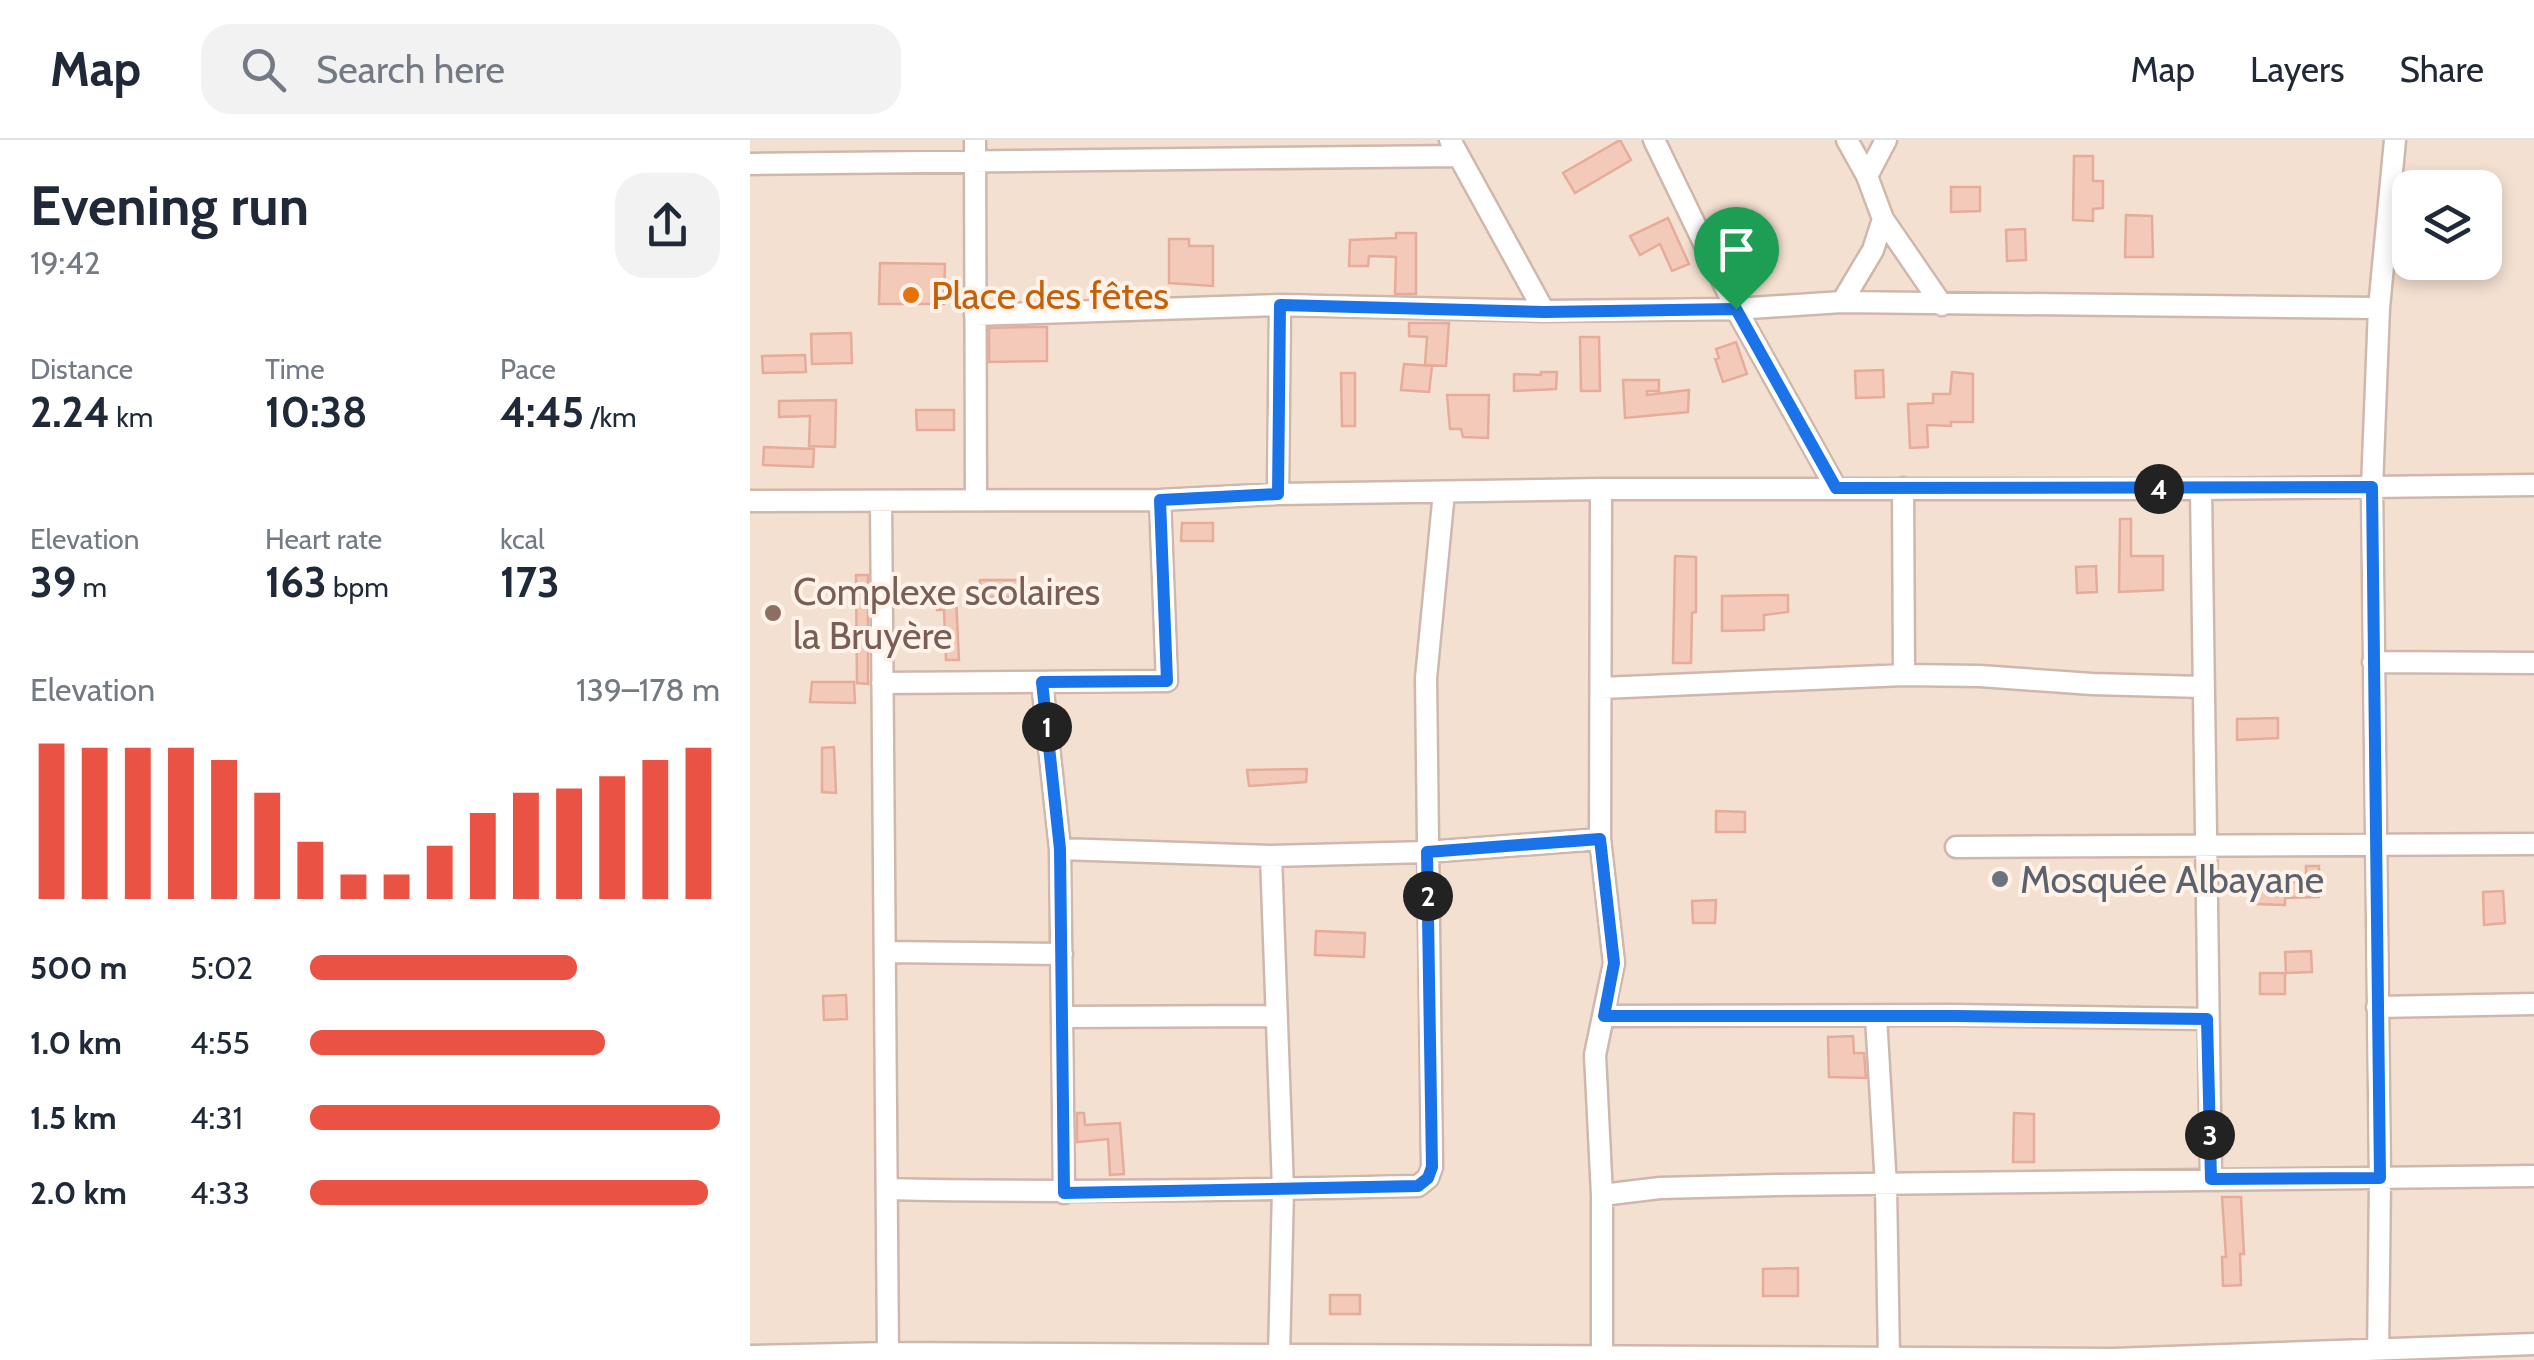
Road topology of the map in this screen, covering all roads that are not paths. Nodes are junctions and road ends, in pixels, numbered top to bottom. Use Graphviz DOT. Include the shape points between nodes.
graph roads {
  1 [pos="1654,140"];
  2 [pos="1847,140"];
  3 [pos="2394,140"];
  4 [pos="1889,141"];
  5 [pos="1454,148"];
  6 [pos="1137,150"];
  7 [pos="975,151"];
  8 [pos="750,164"];
  9 [pos="1866,176"];
  10 [pos="1883,219"];
  11 [pos="1842,302"];
  12 [pos="1280,305"];
  13 [pos="1942,305"];
  14 [pos="2379,308"];
  15 [pos="1736,309"];
  16 [pos="1544,312"];
  17 [pos="976,316"];
  18 [pos="2534,484"];
  19 [pos="2372,487"];
  20 [pos="1836,488"];
  21 [pos="1903,488"];
  22 [pos="1601,489"];
  23 [pos="2201,489"];
  24 [pos="1444,492"];
  25 [pos="1278,494"];
  26 [pos="976,499"];
  27 [pos="1160,500"];
  28 [pos="750,501"];
  29 [pos="880,501"];
  30 [pos="2373,662"];
  31 [pos="2534,663"];
  32 [pos="1904,676"];
  33 [pos="1042,682"];
  34 [pos="882,683"];
  35 [pos="2203,687"];
  36 [pos="1602,688"];
  37 [pos="1600,839"];
  38 [pos="2375,844"];
  39 [pos="2534,844"];
  40 [pos="2205,845"];
  41 [pos="1956,847"];
  42 [pos="1060,849"];
  43 [pos="1427,852"];
  44 [pos="1271,856"];
  45 [pos="884,952"];
  46 [pos="1062,954"];
  47 [pos="2534,1004"];
  48 [pos="2377,1007"];
  49 [pos="1062,1016"];
  50 [pos="1277,1016"];
  51 [pos="1604,1016"];
  52 [pos="1876,1017"];
  53 [pos="2207,1019"];
  54 [pos="2534,1176"];
  55 [pos="2380,1178"];
  56 [pos="2211,1179"];
  57 [pos="1886,1186"];
  58 [pos="887,1189"];
  59 [pos="1284,1189"];
  60 [pos="1064,1193"];
  61 [pos="1602,1194"];
  62 [pos="2534,1344"];
  63 [pos="888,1353"];
  64 [pos="2378,1354"];
  65 [pos="750,1356"];
  66 [pos="1279,1356"];
  67 [pos="1602,1357"];
  68 [pos="1889,1358"];
  1 -- 15 [label="street"];
  2 -- 9 [label="street"];
  3 -- 14 [label="street"];
  4 -- 9 [label="street"];
  5 -- 6 [label="street"];
  5 -- 16 [label="street"];
  6 -- 7 [label="street"];
  7 -- 8 [label="street"];
  7 -- 17 [label="street"];
  9 -- 10 [label="street"];
  10 -- 11 [label="street"];
  10 -- 13 [label="street"];
  11 -- 13 [label="street"];
  11 -- 15 [label="street"];
  12 -- 16 [label="street"];
  12 -- 17 [label="street"];
  12 -- 25 [label="street"];
  13 -- 14 [label="street"];
  14 -- 19 [label="street"];
  15 -- 16 [label="street"];
  15 -- 20 [label="street"];
  17 -- 26 [label="street"];
  18 -- 19 [label="street"];
  19 -- 23 [label="street"];
  19 -- 30 [label="street"];
  20 -- 21 [label="street"];
  20 -- 22 [label="street"];
  21 -- 23 [label="street"];
  21 -- 32 [label="street"];
  22 -- 24 [label="street"];
  22 -- 36 [label="street"];
  23 -- 35 [label="street"];
  24 -- 25 [label="street"];
  24 -- 43 [label="street" via="1426,678"];
  25 -- 27 [label="street"];
  26 -- 27 [label="street"];
  26 -- 29 [label="street"];
  27 -- 33 [label="street" via="1167,681"];
  28 -- 29 [label="street"];
  29 -- 34 [label="street"];
  30 -- 31 [label="street"];
  30 -- 38 [label="street"];
  32 -- 35 [label="street"];
  32 -- 36 [label="street"];
  33 -- 34 [label="street"];
  33 -- 42 [label="street"];
  34 -- 45 [label="street"];
  35 -- 40 [label="street"];
  36 -- 37 [label="street"];
  37 -- 43 [label="street"];
  37 -- 51 [label="street" via="1614,963"];
  38 -- 39 [label="street"];
  38 -- 40 [label="street"];
  38 -- 48 [label="street"];
  40 -- 41 [label="street"];
  40 -- 53 [label="street"];
  42 -- 44 [label="street"];
  42 -- 46 [label="street"];
  43 -- 44 [label="street"];
  43 -- 59 [label="street" via="1428,1178 1418,1186"];
  44 -- 50 [label="street"];
  45 -- 46 [label="street"];
  45 -- 58 [label="street"];
  46 -- 49 [label="street"];
  47 -- 48 [label="street"];
  48 -- 55 [label="street"];
  49 -- 50 [label="street"];
  49 -- 60 [label="street"];
  50 -- 59 [label="street"];
  51 -- 52 [label="street"];
  51 -- 61 [label="street" via="1596,1055"];
  52 -- 53 [label="street"];
  52 -- 57 [label="street"];
  53 -- 56 [label="street"];
  54 -- 55 [label="street"];
  55 -- 56 [label="street"];
  55 -- 64 [label="street"];
  56 -- 57 [label="street"];
  57 -- 61 [label="street"];
  57 -- 68 [label="street"];
  58 -- 60 [label="street"];
  58 -- 63 [label="street"];
  59 -- 60 [label="street"];
  59 -- 66 [label="street"];
  61 -- 67 [label="street"];
  62 -- 64 [label="street"];
  63 -- 65 [label="street"];
  63 -- 66 [label="street"];
  64 -- 68 [label="street"];
  66 -- 67 [label="street"];
  67 -- 68 [label="street"];
}
